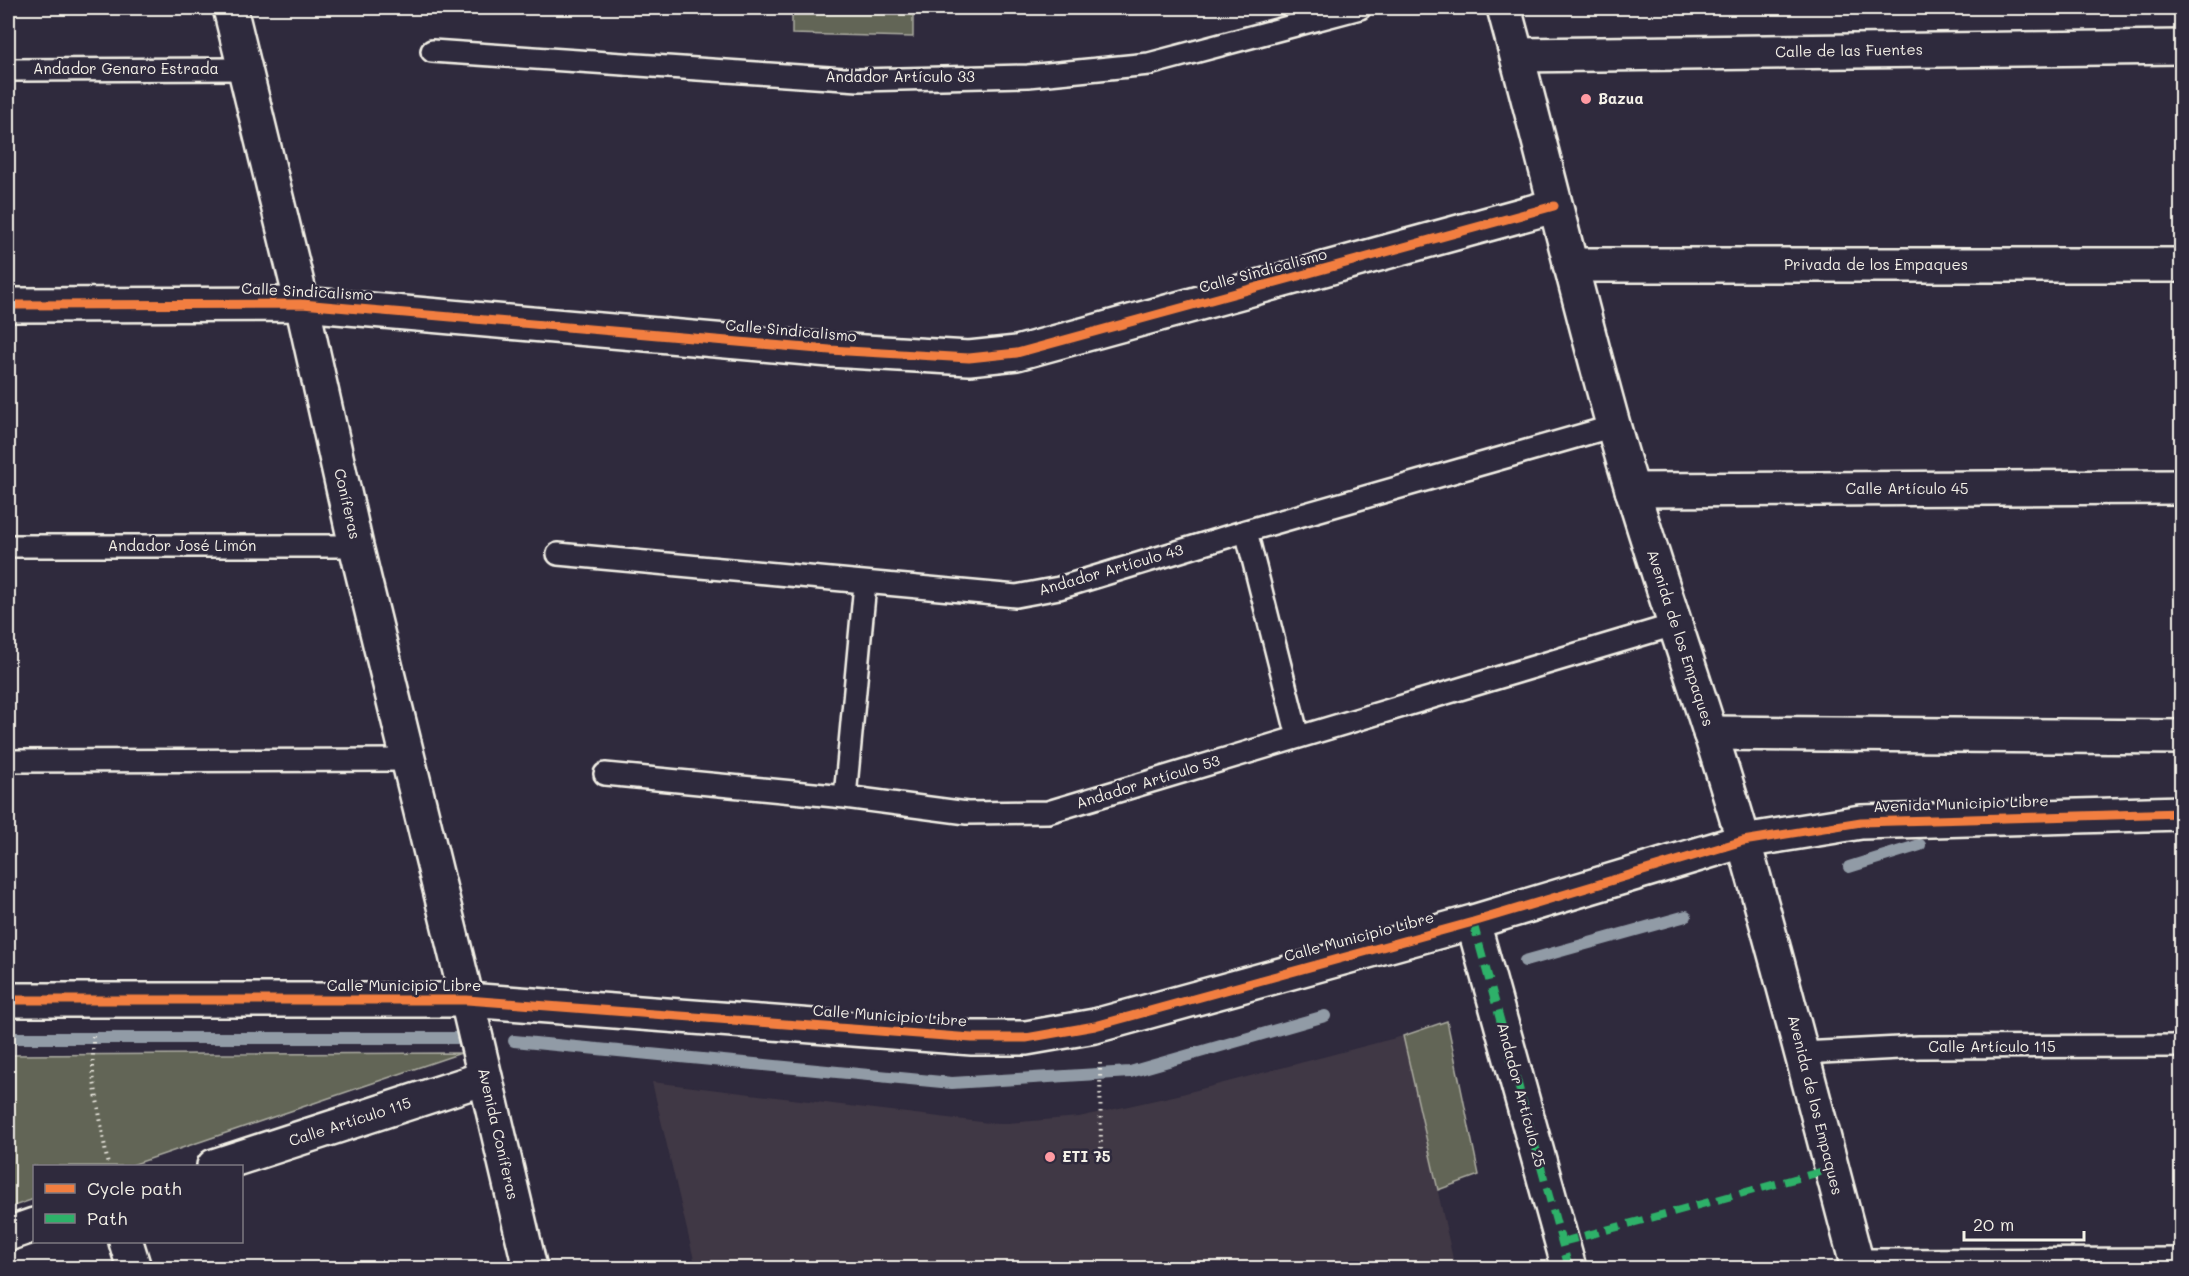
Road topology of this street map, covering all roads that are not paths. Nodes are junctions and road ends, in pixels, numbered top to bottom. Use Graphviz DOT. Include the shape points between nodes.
graph roads {
  1 [pos="230,8"];
  2 [pos="1360,8"];
  3 [pos="1504,8"];
  4 [pos="2181,47"];
  5 [pos="432,51"];
  6 [pos="1517,55"];
  7 [pos="8,69"];
  8 [pos="244,69"];
  9 [pos="1554,206"];
  10 [pos="1570,265"];
  11 [pos="2181,265"];
  12 [pos="8,304"];
  13 [pos="302,304"];
  14 [pos="1614,426"];
  15 [pos="2181,487"];
  16 [pos="1632,490"];
  17 [pos="1246,531"];
  18 [pos="8,546"];
  19 [pos="356,546"];
  20 [pos="558,554"];
  21 [pos="865,584"];
  22 [pos="1674,625"];
  23 [pos="1710,733"];
  24 [pos="1298,737"];
  25 [pos="2181,737"];
  26 [pos="409,760"];
  27 [pos="8,761"];
  28 [pos="605,774"];
  29 [pos="845,797"];
  30 [pos="2181,813"];
  31 [pos="1743,841"];
  32 [pos="1473,922"];
  33 [pos="8,1000"];
  34 [pos="467,1000"];
  35 [pos="2181,1046"];
  36 [pos="1802,1053"];
  37 [pos="485,1078"];
  38 [pos="220,1165"];
  39 [pos="33,1225"];
  40 [pos="8,1234"];
  41 [pos="126,1243"];
  42 [pos="2181,1265"];
  43 [pos="1858,1267"];
  44 [pos="134,1269"];
  45 [pos="530,1269"];
  46 [pos="1569,1269"];
  1 -- 8 [label="street, Coníferas"];
  2 -- 5 [label="lane, Andador Artículo 33" via="1149,64 1028,76 859,80"];
  3 -- 6 [label="street, Avenida de los Empaques"];
  4 -- 6 [label="street, Calle de las Fuentes"];
  6 -- 9 [label="street, Avenida de los Empaques"];
  7 -- 8 [label="lane, Andador Genaro Estrada"];
  8 -- 13 [label="street, Coníferas"];
  9 -- 10 [label="street, Avenida de los Empaques"];
  9 -- 13 [label="street, Calle Sindicalismo" via="1017,353 969,358 830,350"];
  10 -- 11 [label="street, Privada de los Empaques"];
  10 -- 14 [label="street, Avenida de los Empaques"];
  12 -- 13 [label="street, Calle Sindicalismo"];
  13 -- 19 [label="street, Coníferas"];
  14 -- 16 [label="street, Avenida de los Empaques"];
  14 -- 17 [label="lane, Andador Artículo 43"];
  15 -- 16 [label="street, Calle Artículo 45"];
  16 -- 22 [label="street, Avenida de los Empaques"];
  17 -- 21 [label="lane, Andador Artículo 43" via="1059,588 1016,596"];
  17 -- 24 [label="lane"];
  18 -- 19 [label="lane, Andador José Limón"];
  19 -- 26 [label="street, Coníferas"];
  20 -- 21 [label="lane, Andador Artículo 43"];
  21 -- 29 [label="lane"];
  22 -- 23 [label="street, Avenida de los Empaques"];
  22 -- 24 [label="lane, Andador Artículo 53"];
  23 -- 25 [label="street"];
  23 -- 31 [label="street, Avenida de los Empaques"];
  24 -- 29 [label="lane, Andador Artículo 53" via="1048,812 967,813"];
  26 -- 27 [label="lane"];
  26 -- 34 [label="street, Coníferas"];
  28 -- 29 [label="lane, Andador Artículo 53"];
  30 -- 31 [label="street, Avenida Municipio Libre" via="1861,822"];
  31 -- 32 [label="street, Calle Municipio Libre"];
  31 -- 36 [label="street, Avenida de los Empaques"];
  32 -- 34 [label="street, Calle Municipio Libre" via="1095,1026 1026,1038 972,1038"];
  32 -- 46 [label="street, Andador Artículo 25"];
  33 -- 34 [label="street, Calle Municipio Libre"];
  34 -- 37 [label="street, Avenida Coníferas"];
  35 -- 36 [label="lane, Calle Artículo 115" via="1919,1047"];
  36 -- 43 [label="street, Avenida de los Empaques"];
  37 -- 38 [label="street, Calle Artículo 115"];
  37 -- 45 [label="street, Avenida Coníferas"];
  39 -- 40 [label="street"];
  41 -- 44 [label="street"];
  42 -- 43 [label="street"];
}
